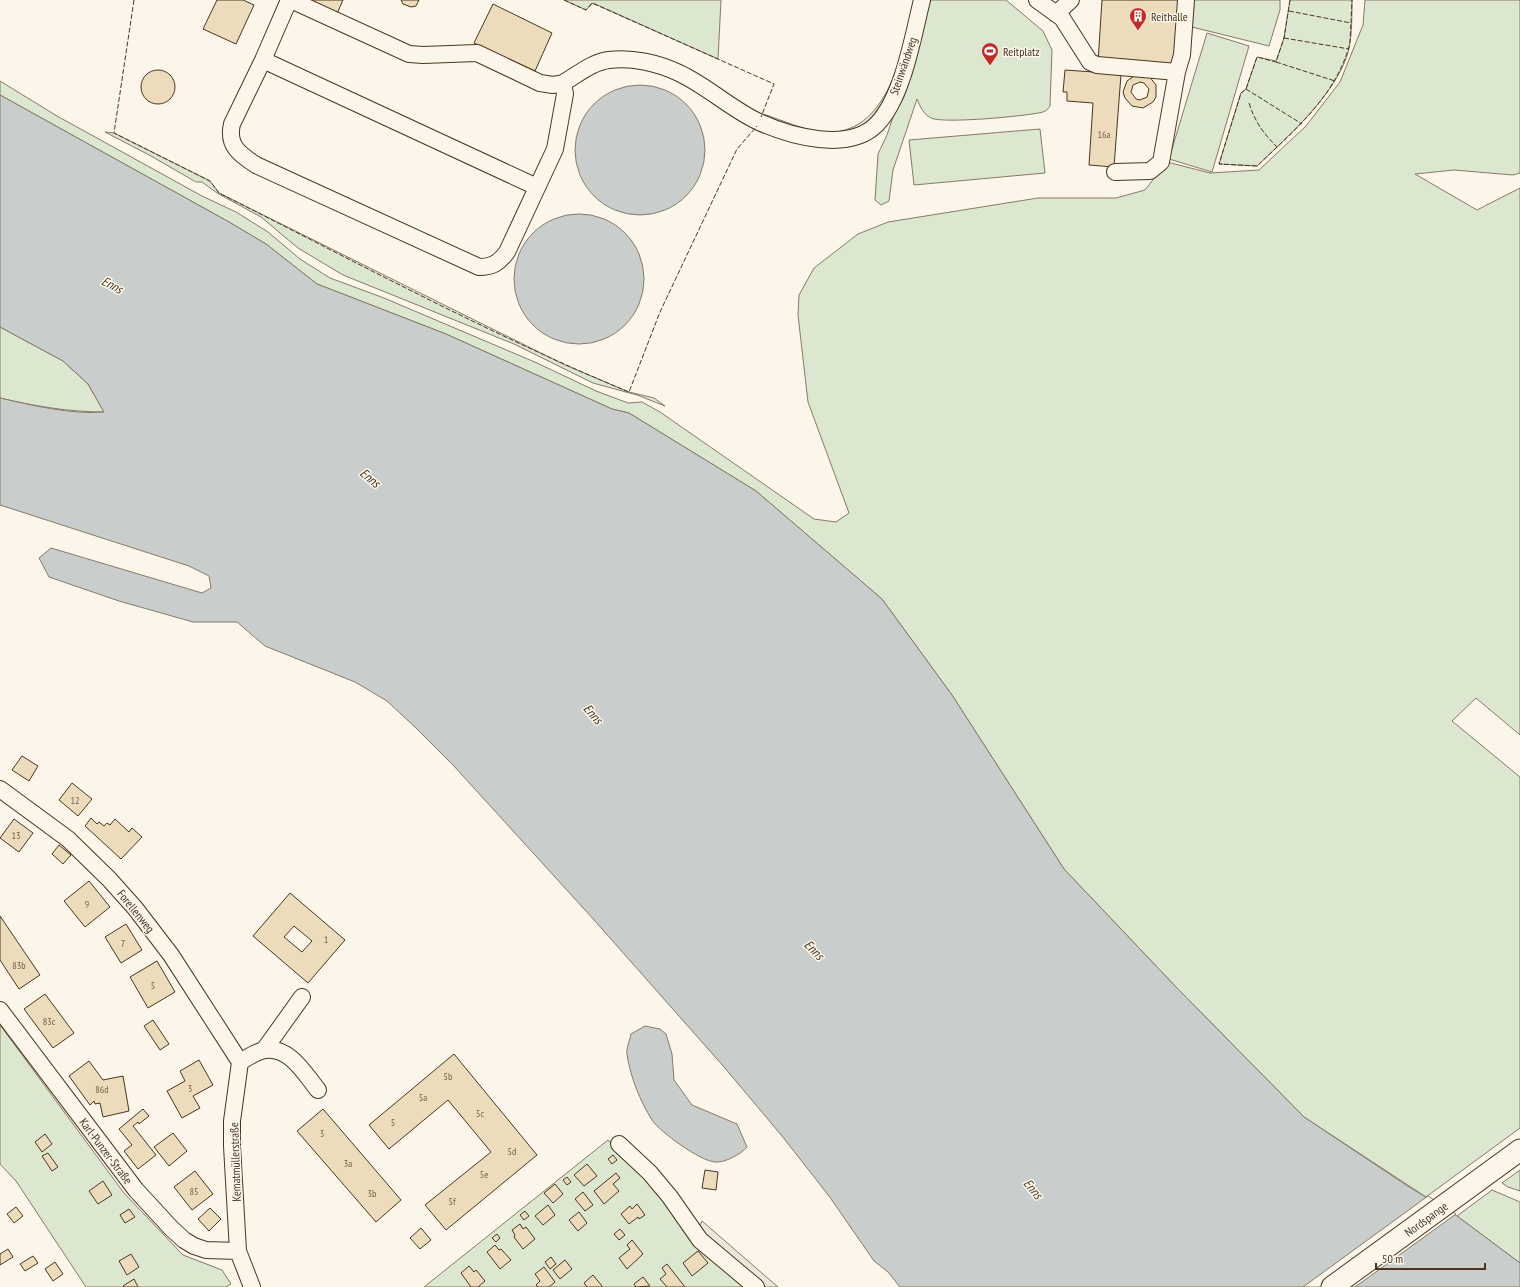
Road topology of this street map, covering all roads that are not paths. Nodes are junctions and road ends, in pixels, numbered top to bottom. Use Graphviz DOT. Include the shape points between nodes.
graph roads {
  1 [pos="290,0"];
  2 [pos="922,0"];
  3 [pos="1037,0"];
  4 [pos="1071,0"];
  5 [pos="1186,0"];
  6 [pos="1056,14"];
  7 [pos="263,60"];
  8 [pos="1177,72"];
  9 [pos="563,83"];
  10 [pos="1115,172"];
  11 [pos="538,187"];
  12 [pos="0,789"];
  13 [pos="302,997"];
  14 [pos="0,1010"];
  15 [pos="264,1050"];
  16 [pos="240,1062"];
  17 [pos="318,1090"];
  18 [pos="619,1144"];
  19 [pos="1520,1150"];
  20 [pos="238,1251"];
  21 [pos="252,1287"];
  22 [pos="756,1287"];
  23 [pos="1332,1287"];
  1 -- 7 [label="street"];
  1 -- 9 [label="street" via="409,54 477,53 540,83"];
  2 -- 9 [label="street, Steinwändweg" via="899,84 876,125 855,137 836,140 811,138 759,122 680,73 647,62 606,60"];
  3 -- 6 [label="street"];
  4 -- 6 [label="street"];
  5 -- 8 [label="street" via="1182,55"];
  6 -- 8 [label="street" via="1071,30 1090,62 1098,65"];
  7 -- 11 [label="street"];
  7 -- 11 [label="street" via="229,135 241,156 256,165 479,267 490,267 501,261"];
  8 -- 10 [label="street" via="1159,166 1150,171"];
  9 -- 11 [label="street" via="565,94 555,149"];
  12 -- 16 [label="street, Forellenweg" via="68,839 136,908 171,955"];
  13 -- 15 [label="street"];
  14 -- 20 [label="street, Karl-Punzer-Straße" via="136,1190 171,1228 194,1246 206,1250"];
  15 -- 16 [label="street"];
  15 -- 17 [label="street" via="276,1050 289,1056"];
  16 -- 20 [label="street, Kematmüllerstraße" via="232,1121"];
  18 -- 22 [label="street" via="670,1197 700,1240"];
  19 -- 23 [label="main road, Nordspange"];
  20 -- 21 [label="street, Kematmüllerstraße"];
}
